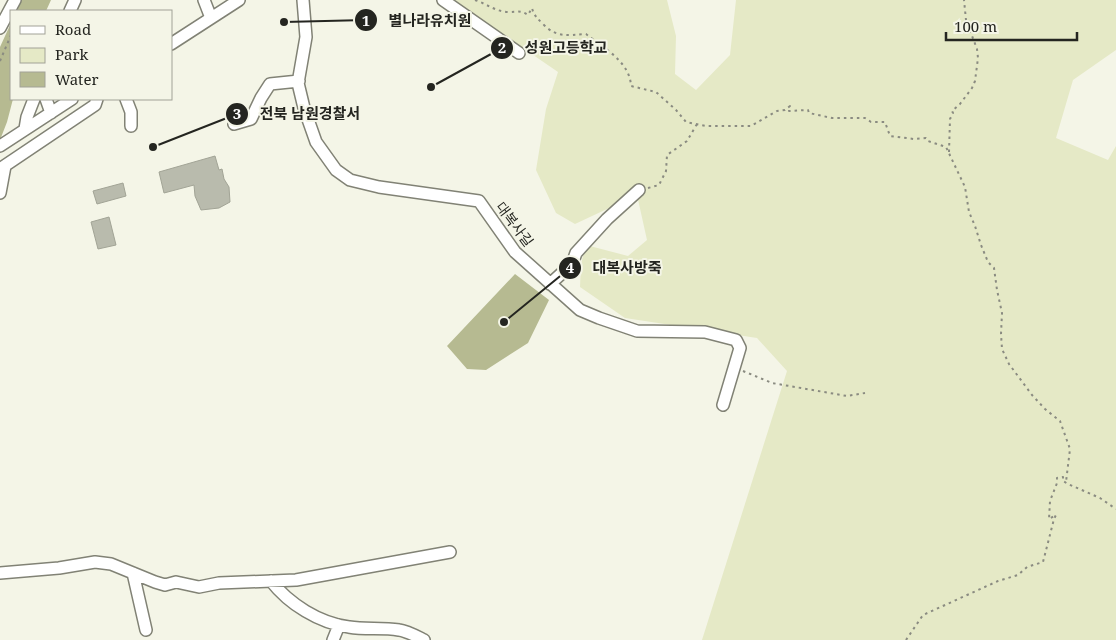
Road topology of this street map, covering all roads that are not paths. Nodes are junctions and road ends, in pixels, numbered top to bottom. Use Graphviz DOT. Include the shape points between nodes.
graph roads {
  1 [pos="14,0"];
  2 [pos="204,0"];
  3 [pos="239,0"];
  4 [pos="303,0"];
  5 [pos="443,0"];
  6 [pos="211,18"];
  7 [pos="0,28"];
  8 [pos="172,43"];
  9 [pos="519,53"];
  10 [pos="299,81"];
  11 [pos="34,100"];
  12 [pos="46,100"];
  13 [pos="70,100"];
  14 [pos="97,100"];
  15 [pos="126,100"];
  16 [pos="51,113"];
  17 [pos="234,124"];
  18 [pos="131,126"];
  19 [pos="24,129"];
  20 [pos="1,146"];
  21 [pos="2,167"];
  22 [pos="639,190"];
  23 [pos="0,193"];
  24 [pos="550,284"];
  25 [pos="722,405"];
  26 [pos="450,552"];
  27 [pos="0,573"];
  28 [pos="133,574"];
  29 [pos="271,581"];
  30 [pos="339,625"];
  31 [pos="146,630"];
  32 [pos="333,640"];
  33 [pos="424,640"];
  1 -- 7 [label="street"];
  2 -- 6 [label="street"];
  3 -- 6 [label="street"];
  4 -- 10 [label="street, 대복사길" via="306,37"];
  5 -- 9 [label="street"];
  6 -- 8 [label="street"];
  10 -- 17 [label="street" via="270,84 251,120"];
  10 -- 24 [label="street, 대복사길" via="316,142 336,170 350,180 379,187 479,201 515,252"];
  11 -- 19 [label="street"];
  12 -- 16 [label="street"];
  13 -- 16 [label="street"];
  14 -- 21 [label="street" via="95,105"];
  15 -- 18 [label="street"];
  16 -- 19 [label="street"];
  19 -- 20 [label="street"];
  21 -- 23 [label="street"];
  22 -- 24 [label="street" via="607,219 576,254 572,264"];
  24 -- 25 [label="street, 대복사길" via="580,310 637,330 705,332 736,340 740,348"];
  26 -- 29 [label="street" via="296,580"];
  27 -- 28 [label="street" via="95,562 111,564"];
  28 -- 29 [label="street" via="165,585 176,582 199,586"];
  28 -- 31 [label="street"];
  29 -- 30 [label="street" via="292,603"];
  30 -- 32 [label="street"];
  30 -- 33 [label="street" via="399,630"];
}
